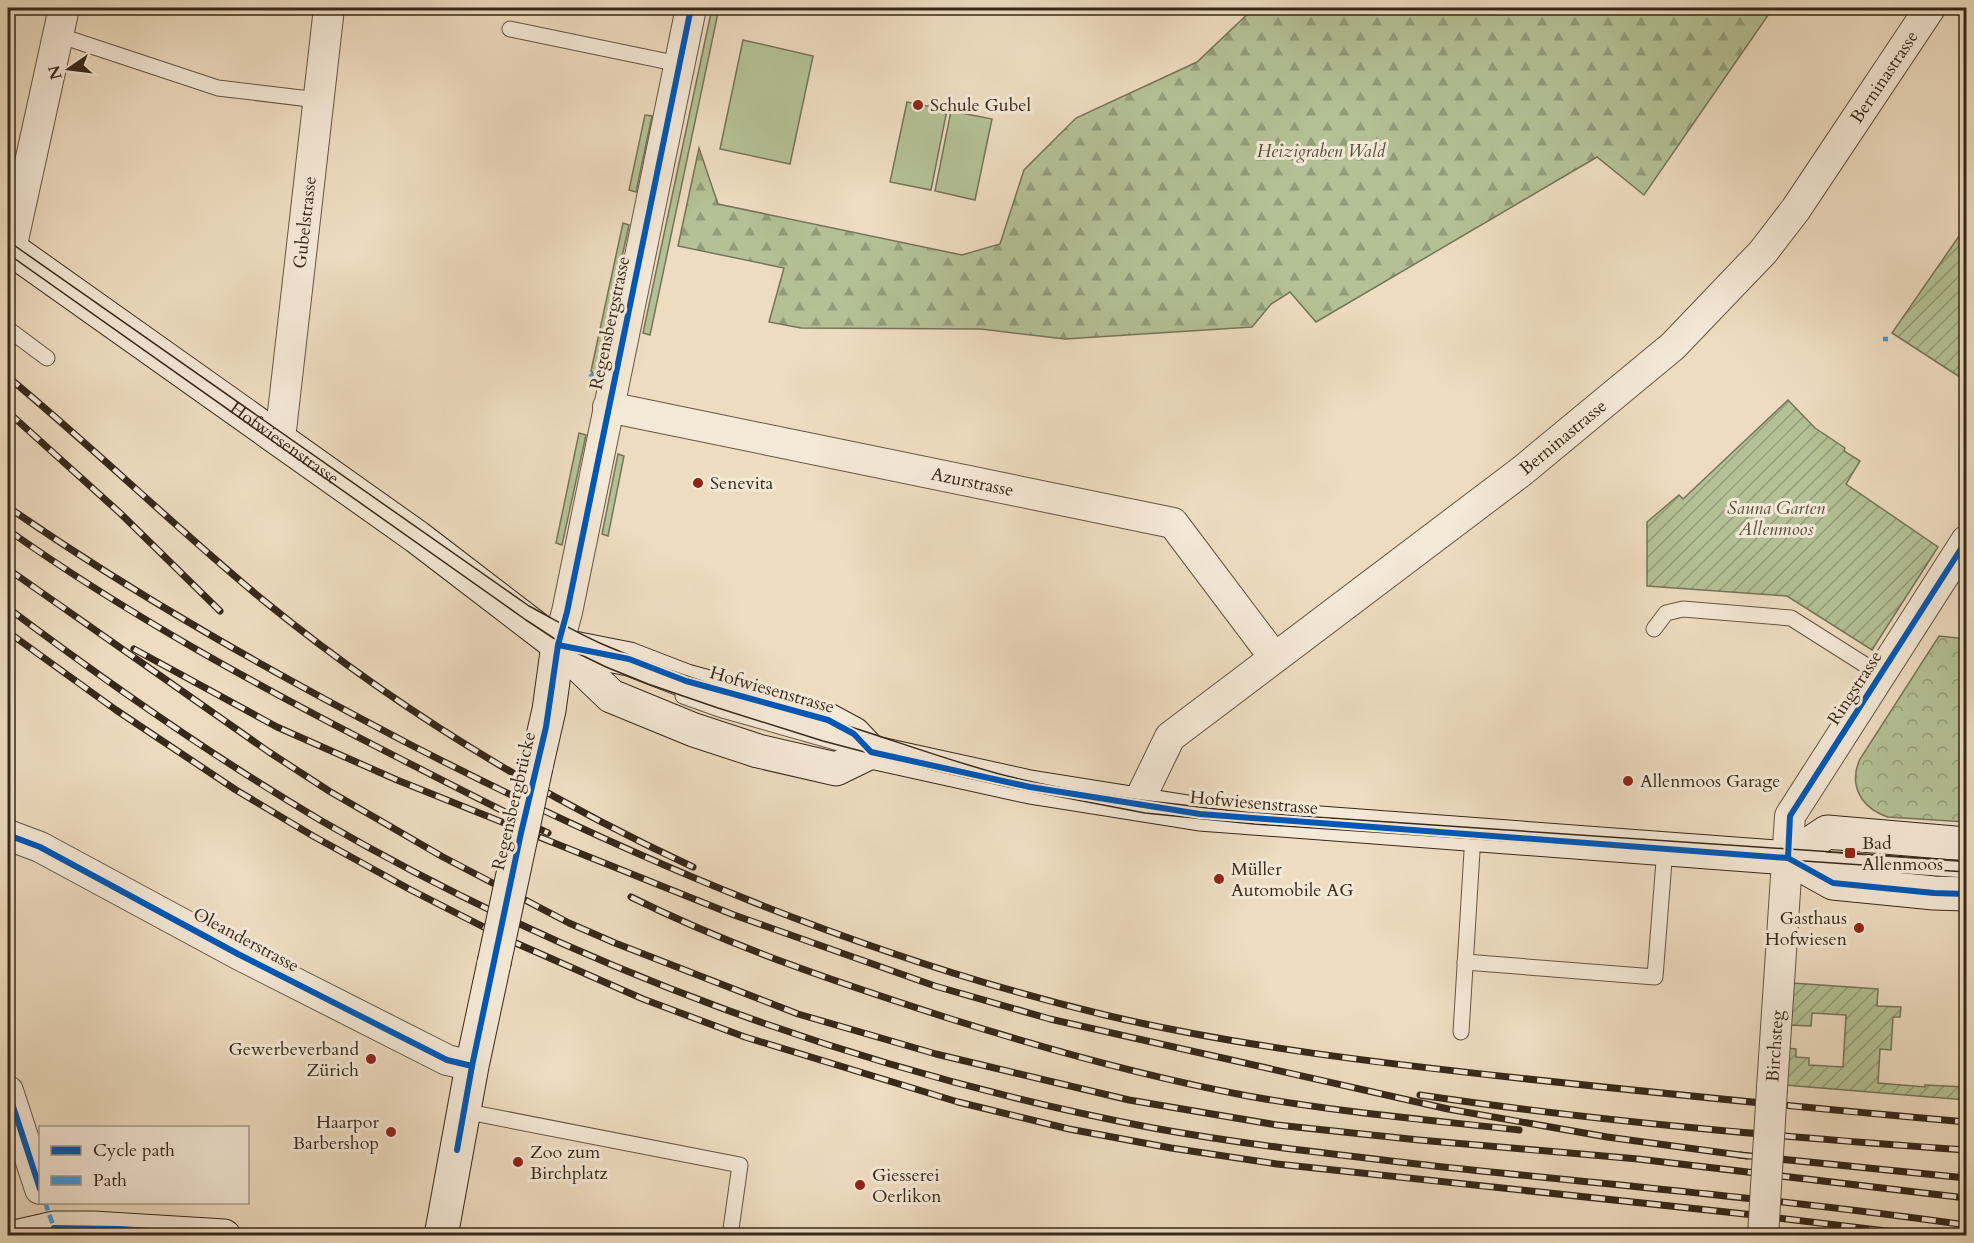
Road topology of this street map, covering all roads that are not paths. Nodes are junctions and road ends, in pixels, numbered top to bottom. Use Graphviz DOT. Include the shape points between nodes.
graph roads {
  1 [pos="329,8"];
  2 [pos="691,8"];
  3 [pos="1930,8"];
  4 [pos="61,21"];
  5 [pos="510,29"];
  6 [pos="679,64"];
  7 [pos="318,100"];
  8 [pos="9,248"];
  9 [pos="8,329"];
  10 [pos="47,358"];
  11 [pos="608,407"];
  12 [pos="280,439"];
  13 [pos="1966,541"];
  14 [pos="1654,628"];
  15 [pos="558,645"];
  16 [pos="1274,657"];
  17 [pos="621,674"];
  18 [pos="1881,675"];
  19 [pos="665,689"];
  20 [pos="871,752"];
  21 [pos="1137,805"];
  22 [pos="8,835"];
  23 [pos="1473,835"];
  24 [pos="1966,844"];
  25 [pos="1665,848"];
  26 [pos="1788,858"];
  27 [pos="1966,870"];
  28 [pos="1966,894"];
  29 [pos="1465,962"];
  30 [pos="1461,1032"];
  31 [pos="472,1066"];
  32 [pos="8,1091"];
  33 [pos="463,1111"];
  34 [pos="39,1186"];
  35 [pos="52,1222"];
  36 [pos="19,1236"];
  37 [pos="224,1236"];
  38 [pos="441,1236"];
  39 [pos="730,1236"];
  40 [pos="1763,1236"];
  1 -- 7 [label="street, Gubelstrasse"];
  2 -- 6 [label="street, Regensbergstrasse"];
  3 -- 16 [label="street, Berninastrasse" via="1796,209 1763,252 1673,346 1522,471"];
  4 -- 7 [label="lane" via="218,88"];
  4 -- 8 [label="street"];
  5 -- 6 [label="lane"];
  6 -- 11 [label="street, Regensbergstrasse"];
  7 -- 12 [label="street, Gubelstrasse"];
  8 -- 12 [label="street, Hofwiesenstrasse"];
  9 -- 10 [label="lane"];
  11 -- 15 [label="street, Regensbergstrasse"];
  11 -- 16 [label="street, Azurstrasse" via="1173,523"];
  12 -- 15 [label="street, Hofwiesenstrasse"];
  13 -- 18 [label="street, Ringstrasse"];
  14 -- 18 [label="lane" via="1666,613 1683,609 1791,618"];
  15 -- 17 [label="lane, Hofwiesenstrasse"];
  15 -- 20 [label="street, Hofwiesenstrasse" via="628,659 686,681 828,720 854,734"];
  15 -- 20 [label="street, Hofwiesenstrasse" via="611,696 694,730 758,751 836,769"];
  15 -- 31 [label="street, Regensbergbrücke, bridge" via="549,710"];
  16 -- 21 [label="street, Berninastrasse" via="1170,736"];
  18 -- 26 [label="street, Ringstrasse" via="1790,816"];
  19 -- 20 [label="lane, Hofwiesenstrasse" via="719,709"];
  20 -- 21 [label="street, Hofwiesenstrasse" via="1008,783"];
  21 -- 23 [label="street, Hofwiesenstrasse" via="1200,814"];
  22 -- 31 [label="street, Oleanderstrasse" via="40,847 447,1060"];
  23 -- 25 [label="street, Hofwiesenstrasse"];
  23 -- 29 [label="lane"];
  24 -- 26 [label="street" via="1827,832"];
  25 -- 26 [label="street, Hofwiesenstrasse"];
  25 -- 29 [label="lane" via="1655,977"];
  26 -- 27 [label="lane, Hofwiesenstrasse"];
  26 -- 28 [label="street, Hofwiesenstrasse" via="1833,883"];
  26 -- 40 [label="street, Birchsteg, bridge"];
  29 -- 30 [label="lane"];
  31 -- 33 [label="street"];
  32 -- 34 [label="street"];
  33 -- 38 [label="street"];
  33 -- 39 [label="lane" via="740,1165"];
  35 -- 36 [label="street"];
  35 -- 37 [label="street"];
}
